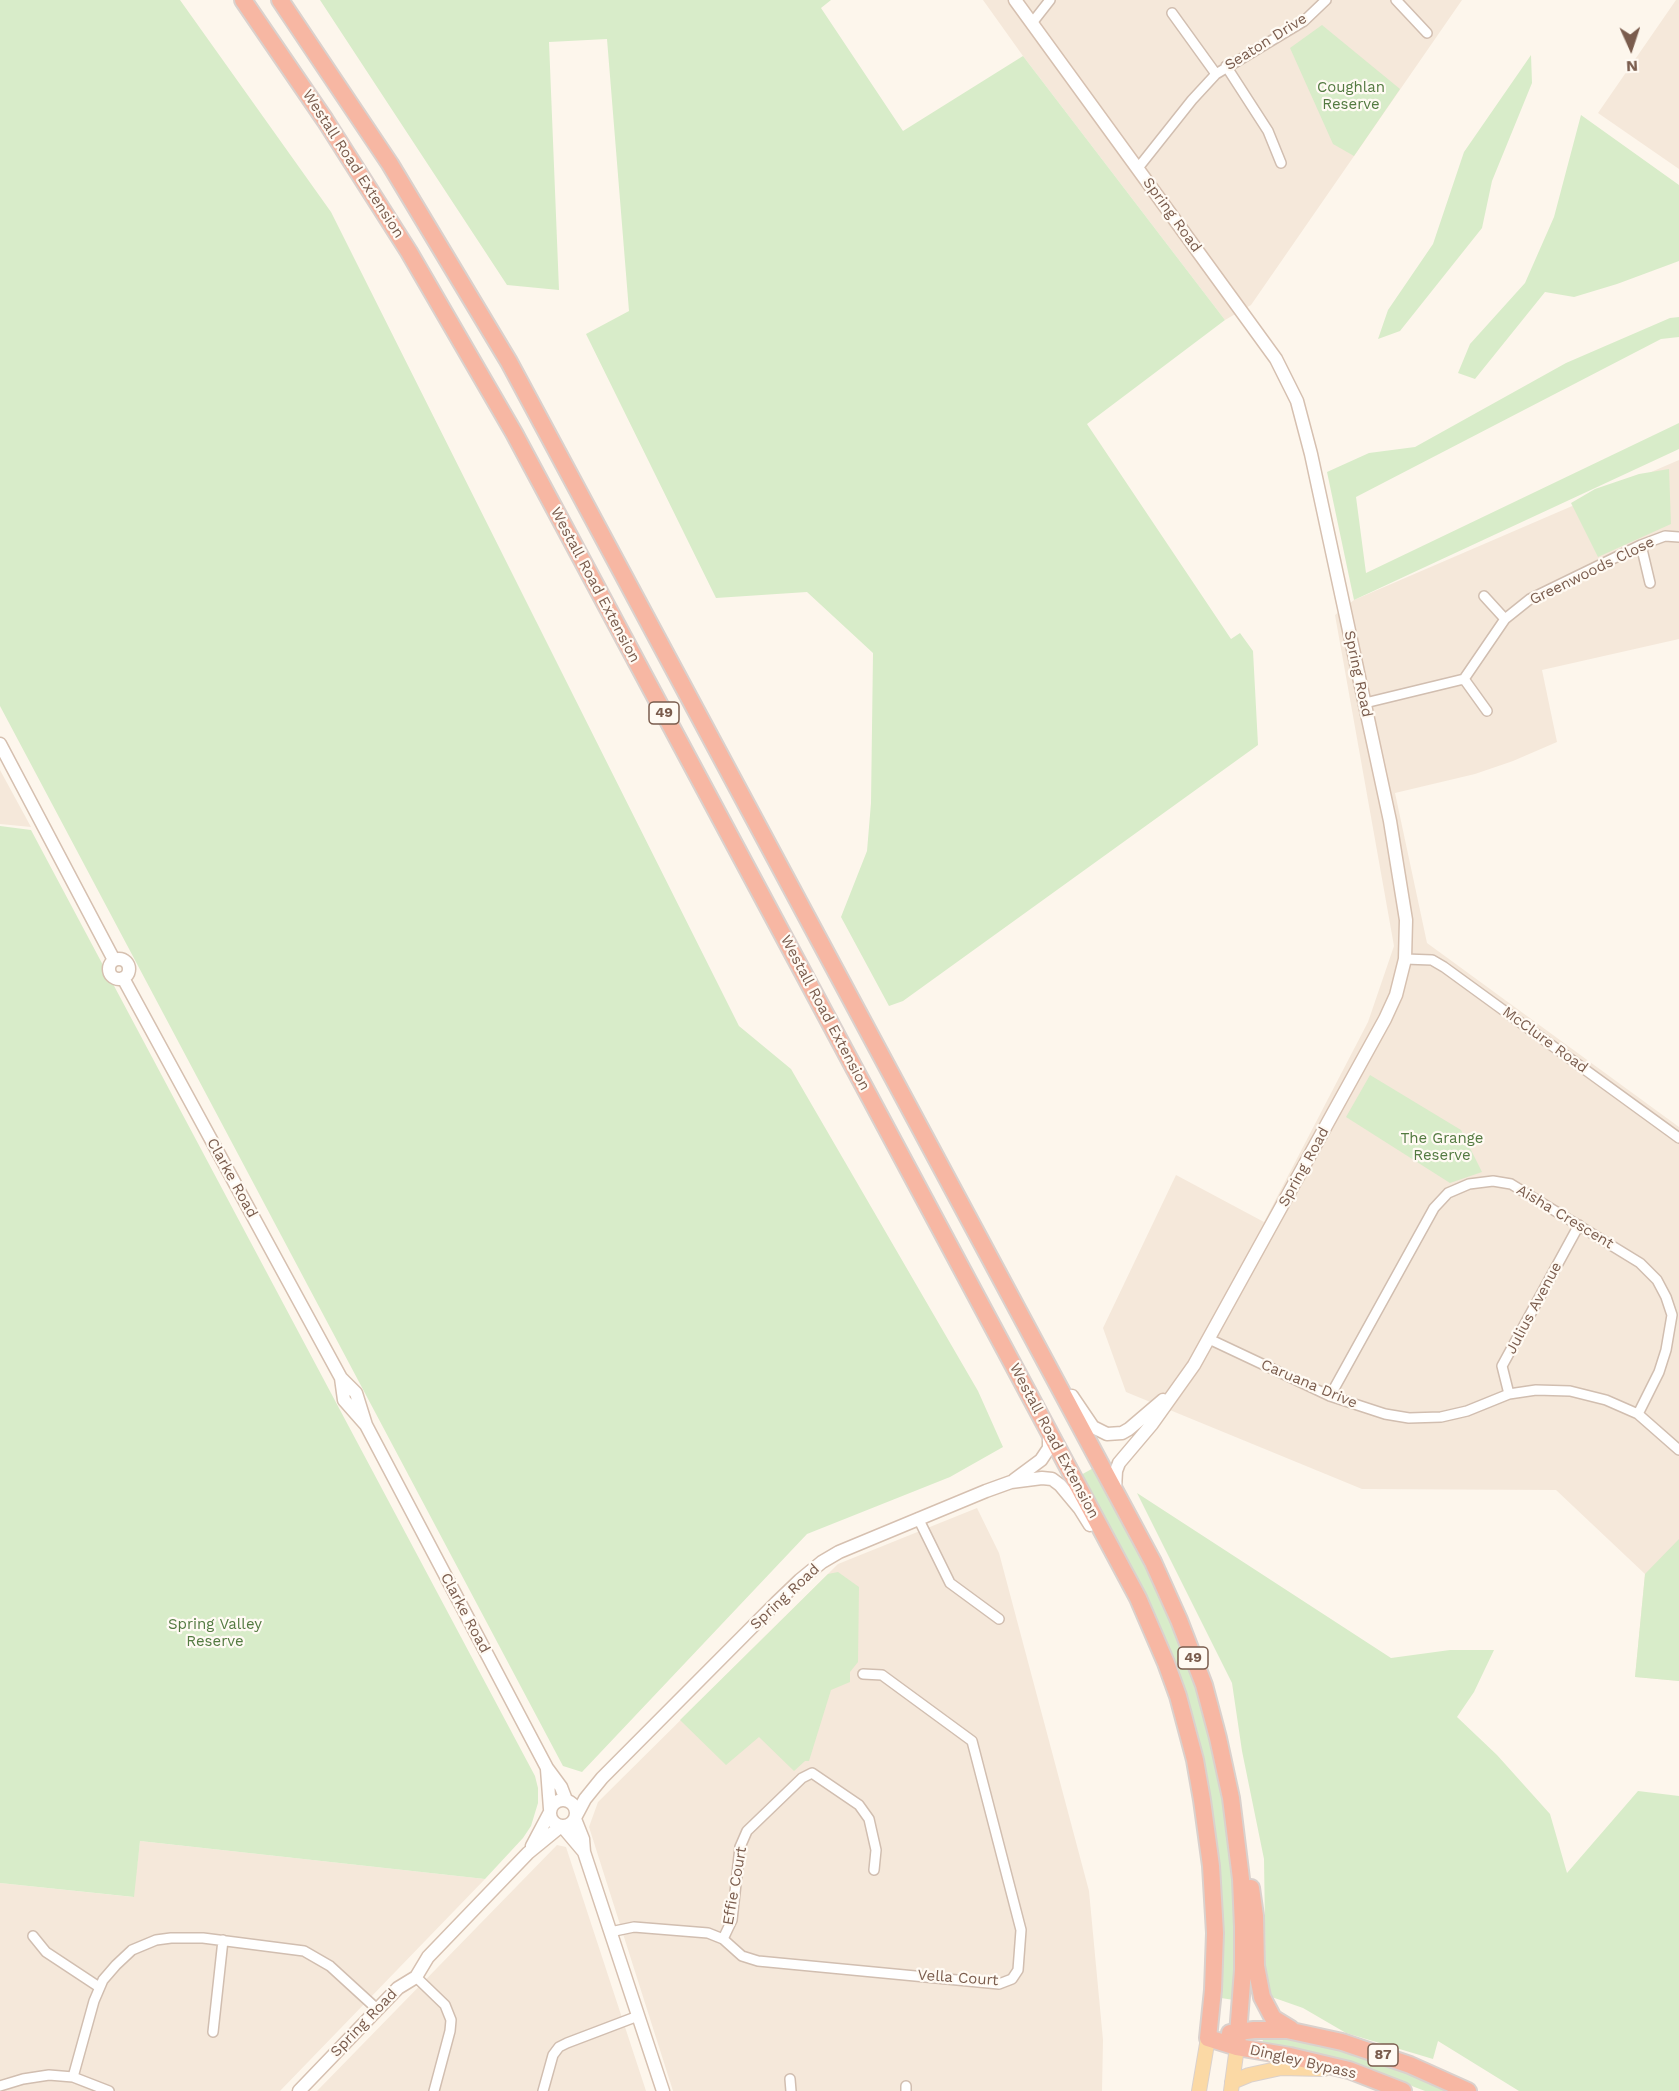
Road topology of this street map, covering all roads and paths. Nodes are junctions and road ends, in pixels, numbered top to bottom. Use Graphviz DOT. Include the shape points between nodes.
graph roads {
  1 [pos="243,0"];
  2 [pos="280,0"];
  3 [pos="1015,0"];
  4 [pos="1050,0"];
  5 [pos="1326,0"];
  6 [pos="1396,0"];
  7 [pos="1172,13"];
  8 [pos="1032,23"];
  9 [pos="1427,33"];
  10 [pos="1226,66"];
  11 [pos="1216,74"];
  12 [pos="1281,163"];
  13 [pos="1138,168"];
  14 [pos="1679,537"];
  15 [pos="1641,545"];
  16 [pos="1650,584"];
  17 [pos="1484,596"];
  18 [pos="1505,619"];
  19 [pos="1464,679"];
  20 [pos="1365,704"];
  21 [pos="1487,711"];
  22 [pos="0,744"];
  23 [pos="1405,959"];
  24 [pos="1679,1138"];
  25 [pos="1579,1225"];
  26 [pos="1676,1314"];
  27 [pos="1034,1338"];
  28 [pos="1209,1339"];
  29 [pos="1181,1383"];
  30 [pos="1509,1394"];
  31 [pos="1330,1396"];
  32 [pos="1638,1414"];
  33 [pos="1049,1431"];
  34 [pos="1679,1450"];
  35 [pos="1011,1482"];
  36 [pos="1115,1489"];
  37 [pos="918,1518"];
  38 [pos="999,1618"];
  39 [pos="1150,1625"];
  40 [pos="863,1674"];
  41 [pos="547,1768"];
  42 [pos="602,1778"];
  43 [pos="567,1800"];
  44 [pos="550,1810"];
  45 [pos="576,1818"];
  46 [pos="562,1826"];
  47 [pos="1237,1839"];
  48 [pos="584,1852"];
  49 [pos="528,1853"];
  50 [pos="874,1870"];
  51 [pos="610,1932"];
  52 [pos="33,1936"];
  53 [pos="723,1939"];
  54 [pos="223,1941"];
  55 [pos="416,1977"];
  56 [pos="99,1987"];
  57 [pos="377,2009"];
  58 [pos="638,2016"];
  59 [pos="213,2032"];
  60 [pos="1297,2032"];
  61 [pos="1208,2037"];
  62 [pos="1238,2039"];
  63 [pos="1349,2070"];
  64 [pos="73,2078"];
  65 [pos="790,2079"];
  66 [pos="0,2086"];
  67 [pos="1231,2086"];
  68 [pos="109,2091"];
  69 [pos="299,2091"];
  70 [pos="434,2091"];
  71 [pos="543,2091"];
  72 [pos="663,2091"];
  73 [pos="791,2091"];
  74 [pos="1199,2091"];
  75 [pos="1403,2091"];
  76 [pos="1468,2091"];
  1 -- 33 [label="highway, Westall Road Extension / 49" via="370,190 479,372"];
  2 -- 27 [label="highway, Westall Road Extension / 49" via="390,164 509,362"];
  3 -- 8 [label="main road, Spring Road"];
  4 -- 8 [label="street"];
  5 -- 10 [label="street, Seaton Drive" via="1304,21"];
  6 -- 9 [label="street"];
  7 -- 11 [label="street"];
  8 -- 13 [label="main road, Spring Road"];
  10 -- 11 [label="street, Seaton Drive"];
  10 -- 12 [label="street" via="1268,131"];
  11 -- 13 [label="street, Seaton Drive"];
  13 -- 20 [label="main road, Spring Road" via="1276,359 1297,401"];
  14 -- 15 [label="street, Greenwoods Close" via="1665,536"];
  15 -- 16 [label="street"];
  15 -- 18 [label="street, Greenwoods Close" via="1530,599"];
  17 -- 18 [label="street"];
  18 -- 19 [label="street, Greenwoods Close"];
  19 -- 20 [label="street"];
  19 -- 21 [label="street"];
  20 -- 23 [label="main road, Spring Road" via="1403,894"];
  22 -- 41 [label="main road, Clarke Road" via="114,960 111,974 123,978 341,1378 344,1400 366,1425"];
  23 -- 24 [label="street, McClure Road" via="1432,960 1444,967"];
  23 -- 28 [label="main road, Spring Road" via="1385,1019"];
  25 -- 26 [label="street, Aisha Crescent" via="1640,1263 1656,1280"];
  25 -- 30 [label="street, Julius Avenue" via="1502,1366"];
  25 -- 31 [label="street, Aisha Crescent" via="1511,1184 1493,1180 1448,1193 1434,1208"];
  26 -- 32 [label="street, Aisha Crescent" via="1659,1372"];
  27 -- 29 [label="main road, Spring Road" via="1086,1418 1107,1434 1129,1429"];
  27 -- 36 [label="highway, Westall Road Extension / 49"];
  28 -- 29 [label="main road, Spring Road"];
  28 -- 31 [label="street, Caruana Drive"];
  29 -- 36 [label="main road, Spring Road" via="1119,1463"];
  30 -- 31 [label="street, Caruana Drive" via="1467,1412 1409,1418"];
  30 -- 32 [label="street, Caruana Drive" via="1570,1391 1606,1400"];
  32 -- 34 [label="street, Caruana Drive"];
  33 -- 35 [label="main road, Spring Road" via="1049,1448 1041,1460"];
  33 -- 39 [label="highway, Westall Road Extension / 49"];
  35 -- 37 [label="main road, Spring Road"];
  35 -- 39 [label="main road, Spring Road" via="1042,1478 1054,1480 1063,1488 1085,1515 1125,1589"];
  36 -- 47 [label="highway, Westall Road Extension / 49" via="1162,1581 1204,1685 1226,1770"];
  37 -- 38 [label="street" via="950,1583"];
  37 -- 42 [label="main road, Spring Road" via="839,1552 800,1580"];
  39 -- 61 [label="highway, Westall Road Extension / 49" via="1187,1731 1208,1840 1215,1933"];
  40 -- 53 [label="street, Vella Court" via="882,1675 972,1741 1021,1930 1018,1970 1012,1979 999,1984 758,1961 742,1956"];
  41 -- 43 [label="main road, Clarke Road"];
  41 -- 44 [label="main road, Clarke Road"];
  42 -- 43 [label="main road, Spring Road"];
  42 -- 45 [label="main road, Spring Road"];
  43 -- 44 [label="main road" via="558,1800"];
  43 -- 45 [label="main road" via="575,1807"];
  44 -- 46 [label="main road" via="552,1821"];
  44 -- 49 [label="main road, Spring Road"];
  45 -- 46 [label="main road" via="570,1825"];
  45 -- 48 [label="main road"];
  46 -- 48 [label="main road"];
  46 -- 49 [label="main road, Spring Road"];
  47 -- 60 [label="highway" via="1250,1883 1262,1996 1273,2018"];
  47 -- 62 [label="highway, Westall Road Extension / 49" via="1243,1927"];
  48 -- 51 [label="main road"];
  49 -- 55 [label="main road, Spring Road" via="428,1957"];
  50 -- 53 [label="street, Effie Court" via="876,1850 869,1819 859,1804 812,1773 747,1831 740,1847 732,1920"];
  51 -- 53 [label="street, Vella Court" via="634,1927 708,1933"];
  51 -- 58 [label="main road"];
  52 -- 56 [label="street" via="46,1952"];
  54 -- 56 [label="street" via="171,1938 144,1944 116,1965"];
  54 -- 57 [label="street" via="314,1955"];
  54 -- 59 [label="street"];
  55 -- 57 [label="main road, Spring Road"];
  55 -- 70 [label="street" via="445,2005 451,2020"];
  56 -- 64 [label="street"];
  57 -- 69 [label="main road, Spring Road"];
  58 -- 71 [label="street" via="559,2048 553,2055"];
  58 -- 72 [label="main road"];
  60 -- 62 [label="highway, Dingley Bypass / 87" via="1269,2029"];
  60 -- 76 [label="highway, Dingley Bypass / 87" via="1375,2052"];
  61 -- 62 [label="highway, 87"];
  61 -- 74 [label="main road, Westall Road Extension / 49"];
  62 -- 63 [label="highway, Dingley Bypass / 87"];
  62 -- 67 [label="main road, Westall Road Extension / 49"];
  63 -- 67 [label="main road" via="1281,2068 1249,2075"];
  63 -- 75 [label="highway, Dingley Bypass / 87"];
  64 -- 66 [label="street" via="41,2076"];
  64 -- 68 [label="street"];
  65 -- 73 [label="street"];
}
